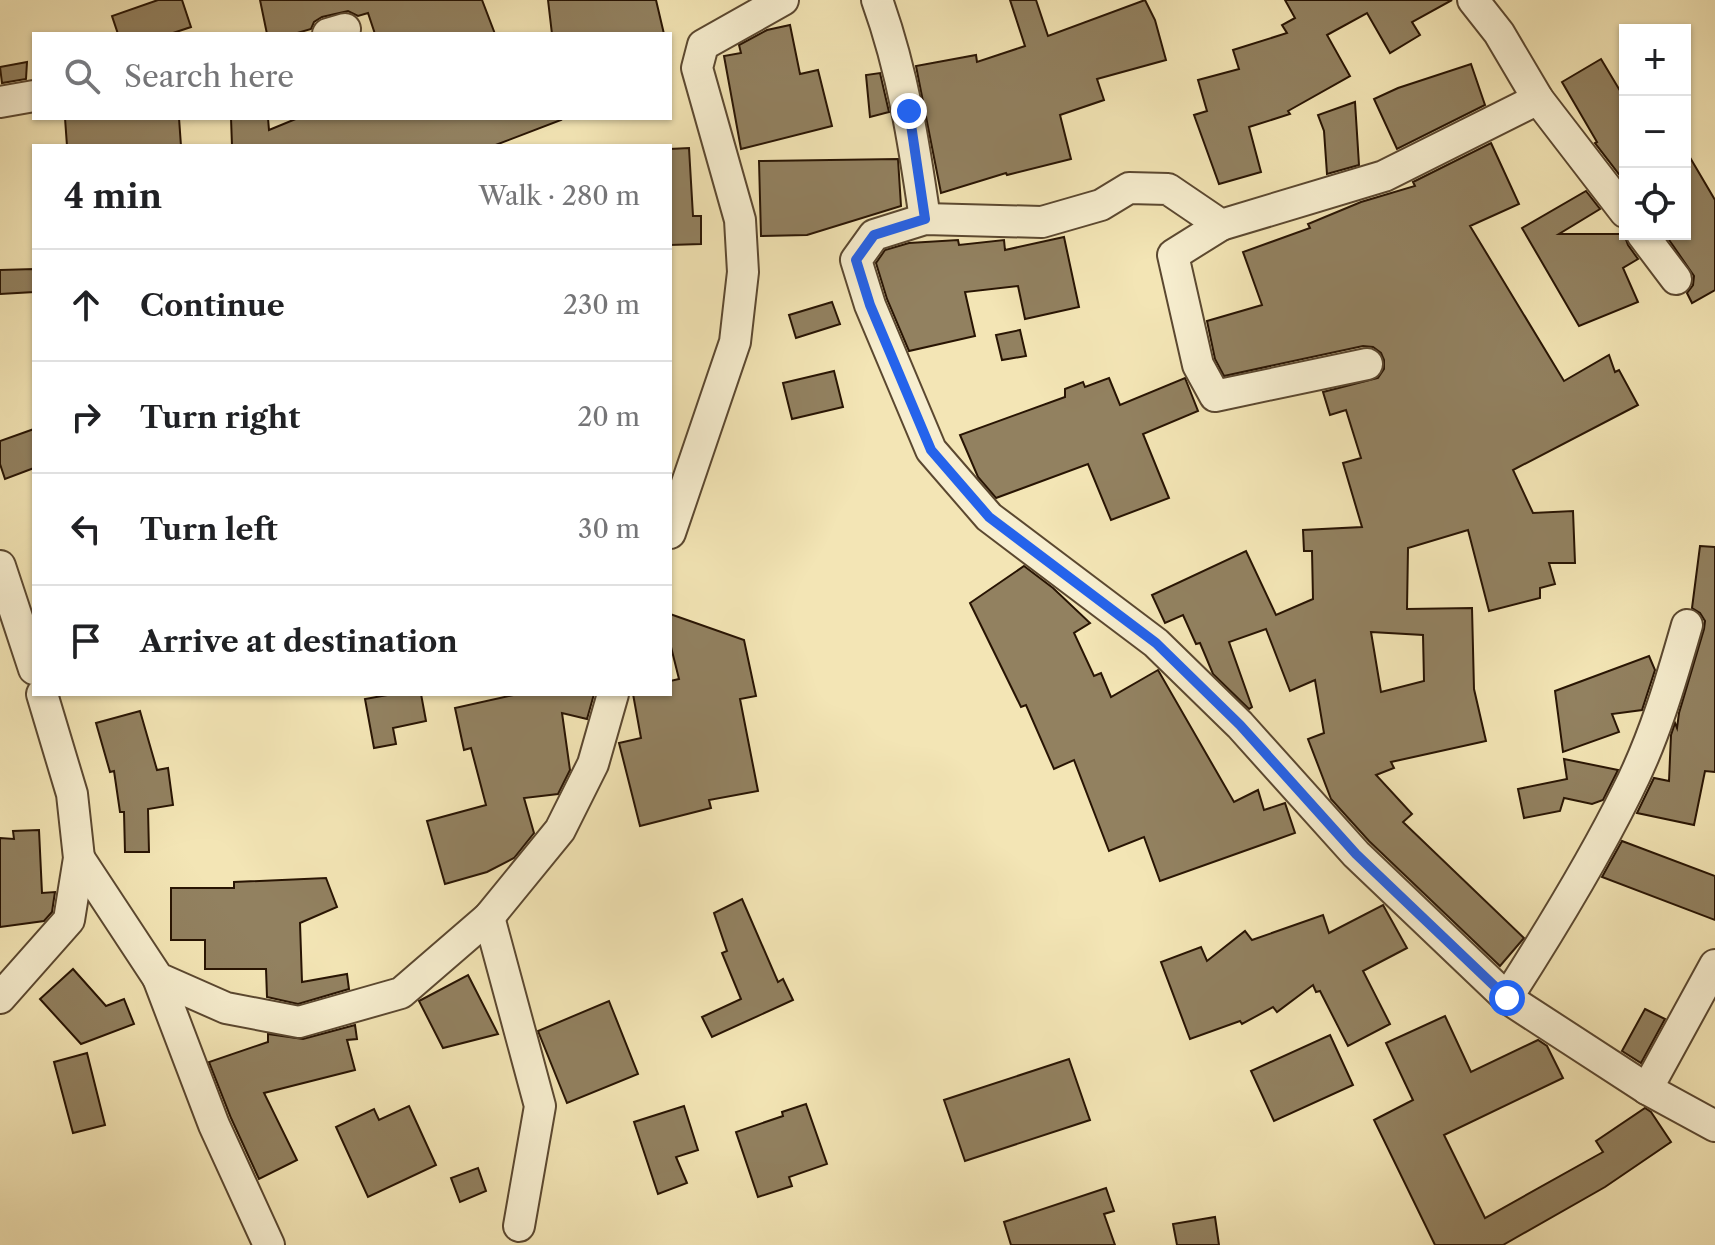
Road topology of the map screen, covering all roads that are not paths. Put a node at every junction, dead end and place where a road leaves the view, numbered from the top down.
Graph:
1 (783, 0) edge
2 (877, 0) edge
3 (1473, 0) edge
4 (32, 96) edge
5 (1538, 99) junction
6 (0, 102) edge
7 (1619, 204) edge
8 (925, 219) junction
9 (1221, 225) junction
10 (1647, 240) edge
11 (1676, 279) dead end
12 (1367, 364) dead end
13 (672, 527) edge
14 (0, 566) edge
15 (1687, 625) dead end
16 (32, 663) edge
17 (43, 696) edge
18 (612, 696) edge
19 (79, 858) junction
20 (489, 917) junction
21 (1715, 965) edge
22 (158, 978) junction
23 (0, 998) edge
24 (1507, 998) junction
25 (1647, 1089) junction
26 (1715, 1126) edge
27 (519, 1226) dead end
28 (269, 1245) edge

1 - 13 street
2 - 8 street
3 - 5 street
4 - 6 street
5 - 7 street
5 - 9 street
8 - 9 street
8 - 24 street
9 - 12 street
10 - 11 street
14 - 16 street
15 - 24 street
17 - 19 street
18 - 20 street
19 - 22 street
19 - 23 street
20 - 22 street
20 - 27 street
21 - 25 street
22 - 28 street
24 - 25 street
25 - 26 street

